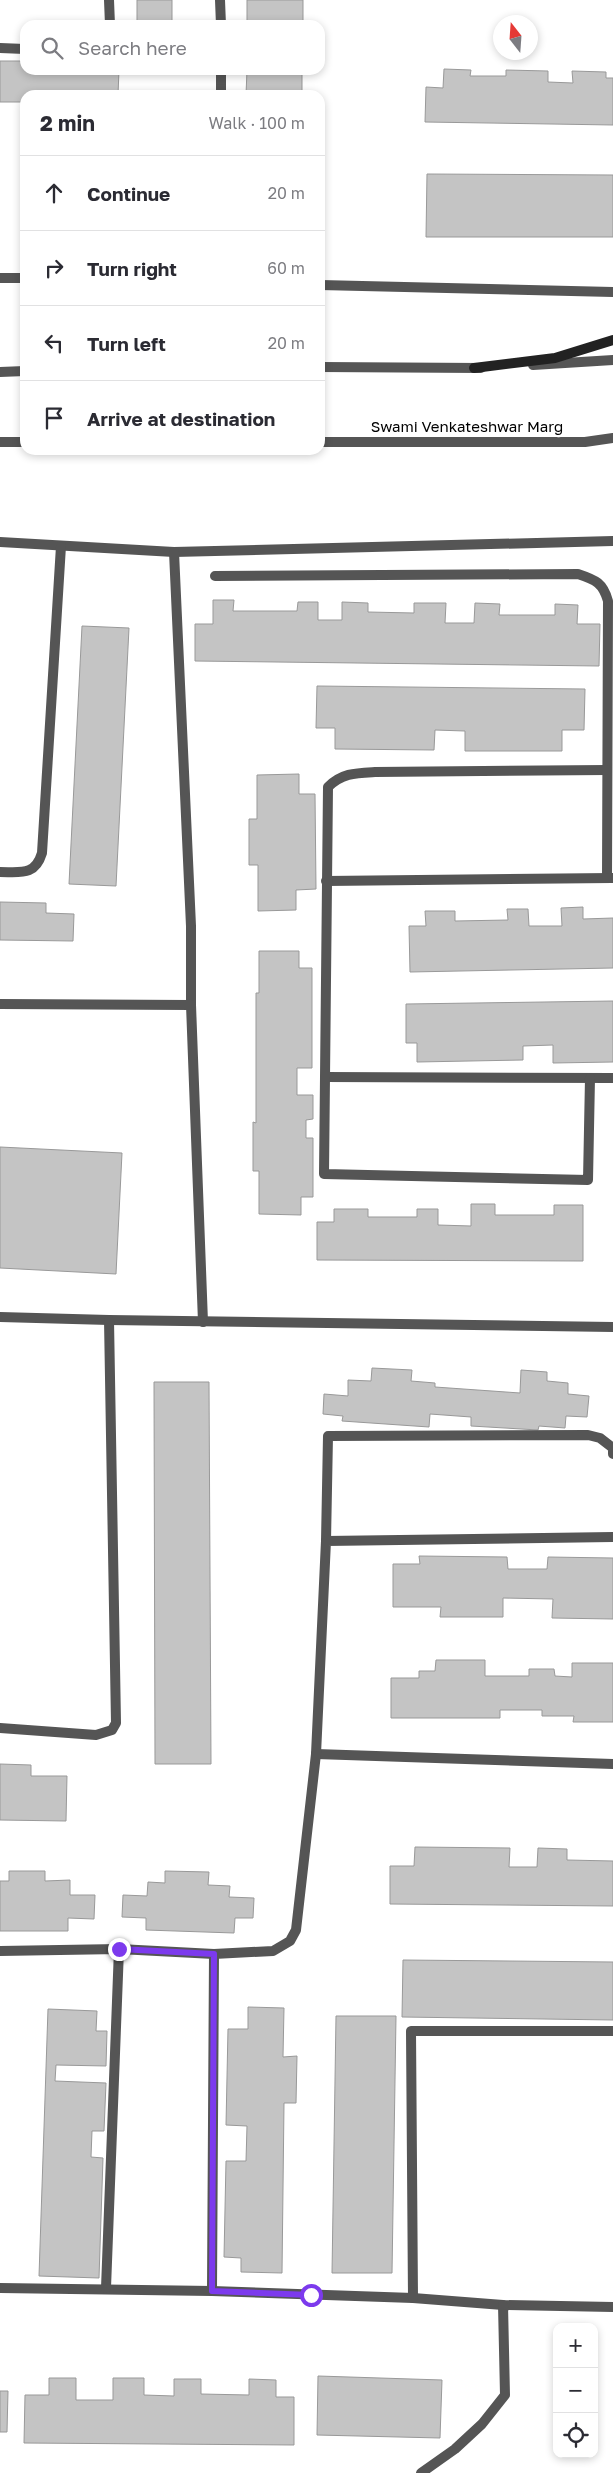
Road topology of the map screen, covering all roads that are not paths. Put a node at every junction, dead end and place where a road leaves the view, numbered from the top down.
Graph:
1 (109, 0) edge
2 (220, 0) edge
3 (110, 20) edge
4 (221, 20) edge
5 (0, 48) edge
6 (20, 49) edge
7 (221, 75) edge
8 (221, 90) edge
9 (0, 278) edge
10 (20, 278) edge
11 (325, 284) edge
12 (613, 292) edge
13 (613, 340) edge
14 (613, 360) edge
15 (325, 367) edge
16 (474, 368) junction
17 (20, 371) edge
18 (0, 372) edge
19 (613, 438) edge
20 (0, 442) edge
21 (20, 442) edge
22 (325, 442) edge
23 (613, 541) edge
24 (0, 542) edge
25 (61, 546) junction
26 (174, 552) junction
27 (215, 576) dead end
28 (607, 770) junction
29 (0, 872) edge
30 (610, 878) edge
31 (326, 881) junction
32 (0, 1004) edge
33 (191, 1005) junction
34 (325, 1077) junction
35 (590, 1078) junction
36 (613, 1078) edge
37 (0, 1317) edge
38 (109, 1320) junction
39 (203, 1322) junction
40 (613, 1327) edge
41 (613, 1454) edge
42 (613, 1537) edge
43 (326, 1541) junction
44 (0, 1728) edge
45 (316, 1754) junction
46 (613, 1764) edge
47 (119, 1949) junction
48 (0, 1951) edge
49 (214, 1954) junction
50 (613, 2031) edge
51 (0, 2288) edge
52 (106, 2288) junction
53 (212, 2291) junction
54 (413, 2298) junction
55 (503, 2305) junction
56 (613, 2307) edge
57 (421, 2473) edge

1 - 3 street
2 - 4 street
5 - 6 street
7 - 8 street
9 - 10 street
11 - 12 street
13 - 16 main road
14 - 16 street
15 - 16 street
17 - 18 street
19 - 22 street, Swami Venkateshwar Marg
20 - 21 street
23 - 26 street
24 - 25 street
25 - 26 street
25 - 29 street
26 - 33 street
27 - 28 street
28 - 30 street
28 - 31 street
30 - 31 street
31 - 34 street
32 - 33 street
33 - 39 street
34 - 35 street
34 - 35 street
35 - 36 street
37 - 38 street
38 - 39 street
38 - 44 street
39 - 40 street
41 - 43 street
42 - 43 street
43 - 45 street
45 - 46 street
45 - 49 street
47 - 48 street
47 - 49 street
47 - 52 street
49 - 53 street
50 - 54 street
51 - 52 street
52 - 53 street
53 - 54 street
54 - 55 street
55 - 56 street
55 - 57 street

